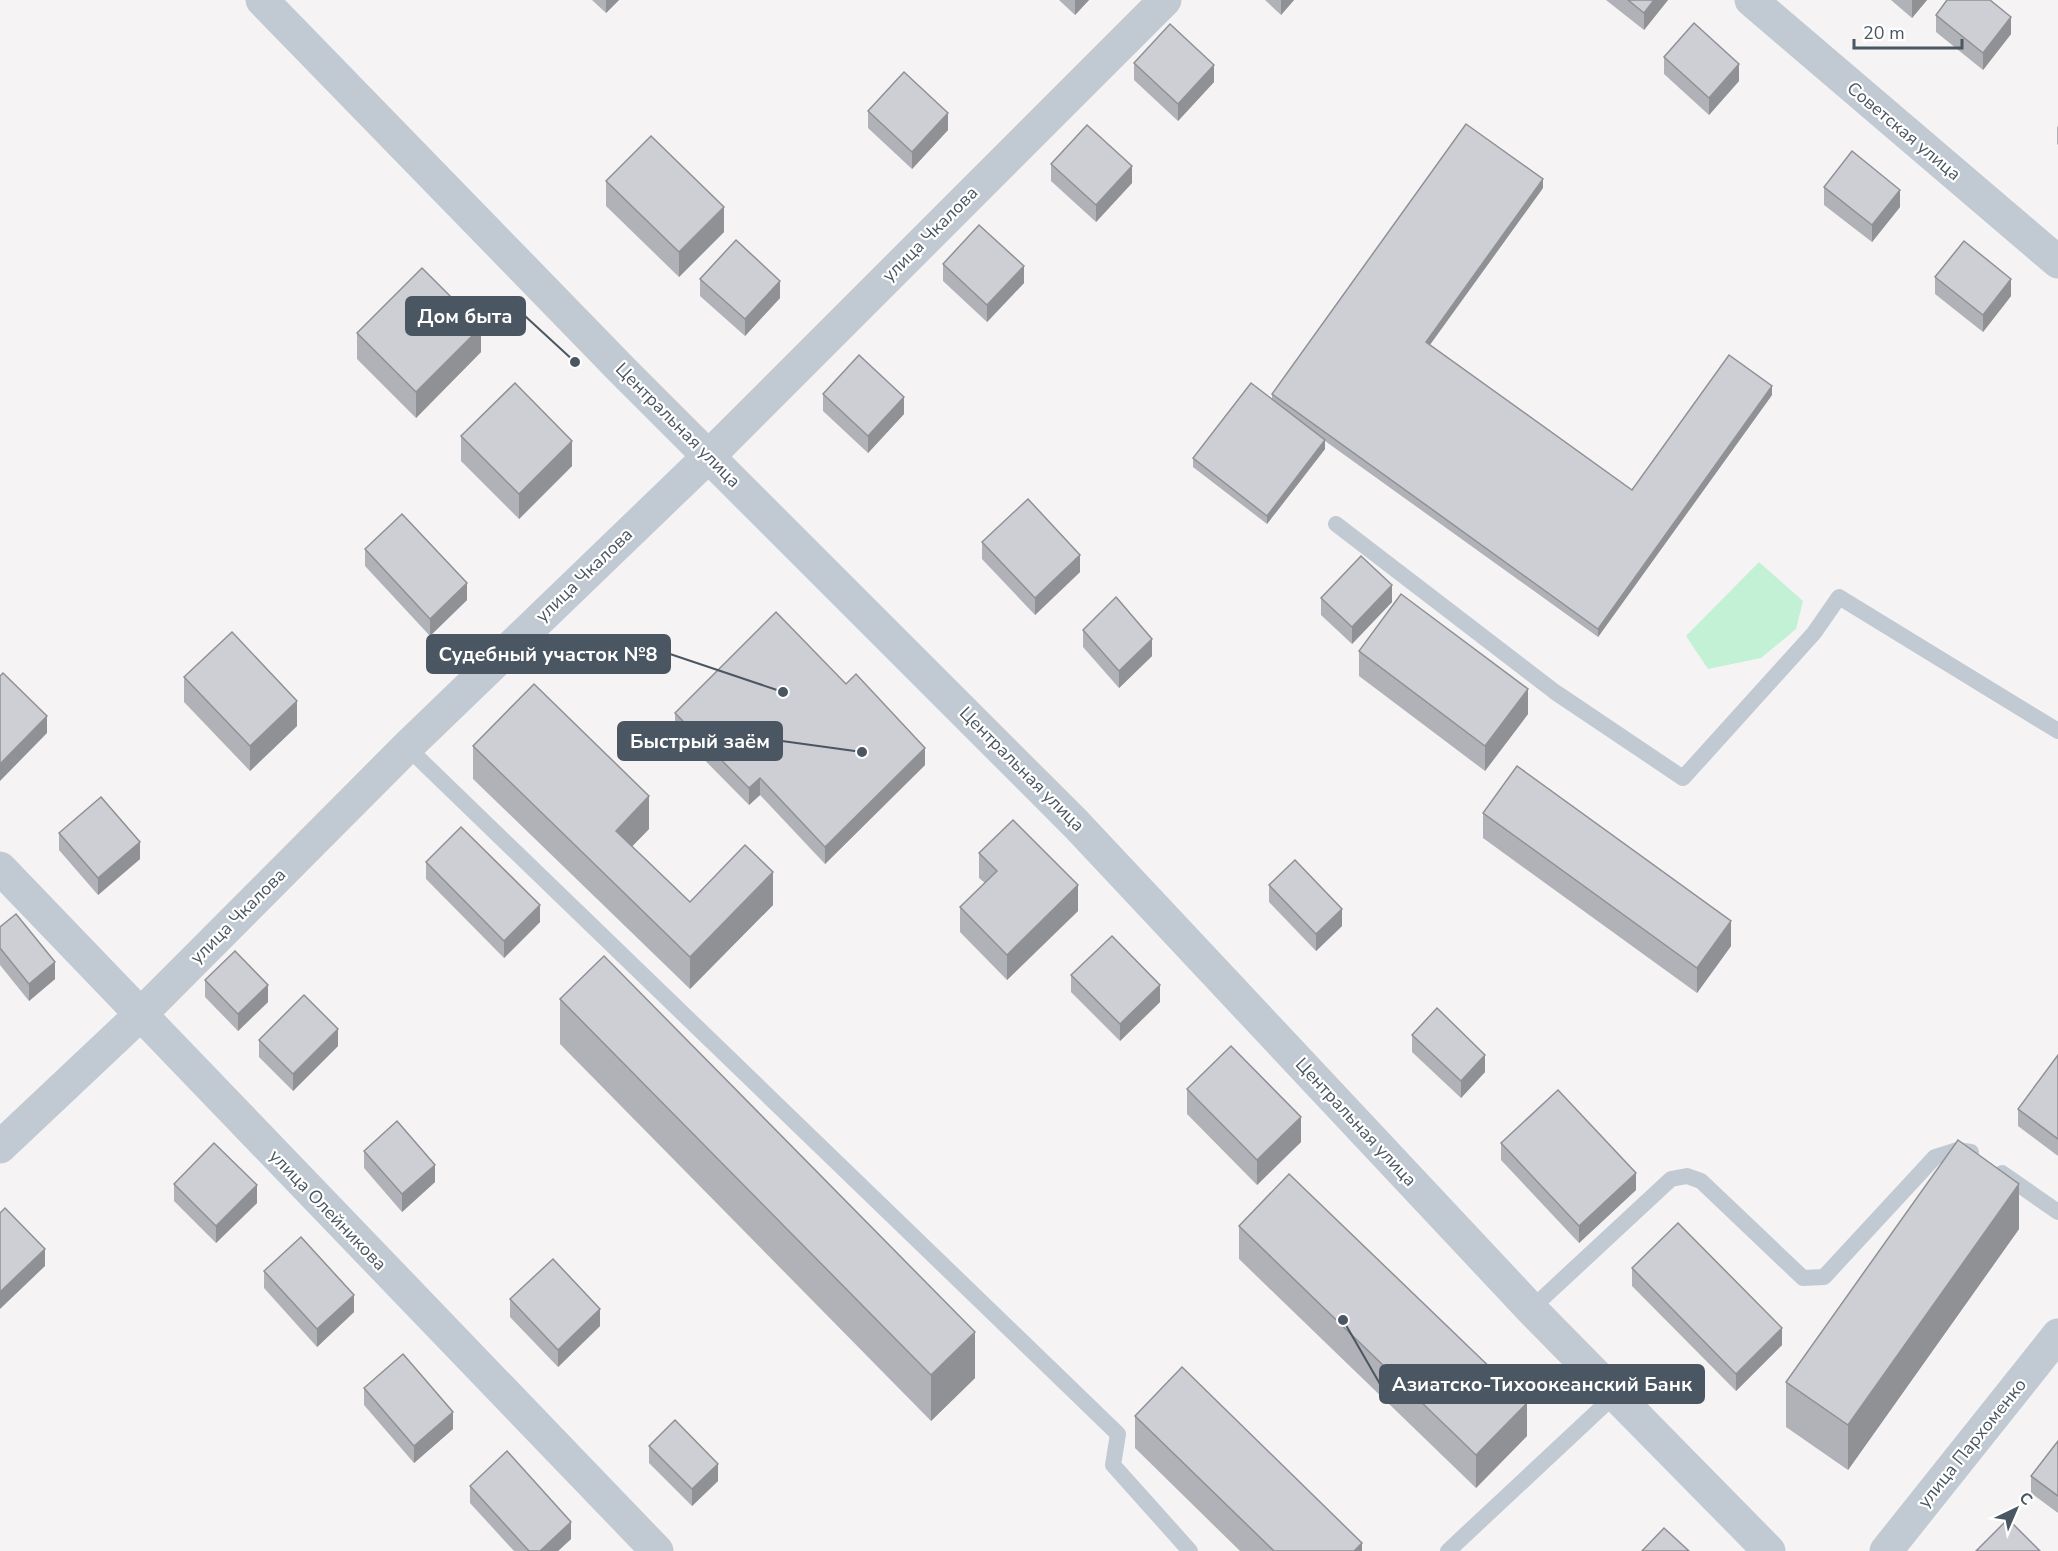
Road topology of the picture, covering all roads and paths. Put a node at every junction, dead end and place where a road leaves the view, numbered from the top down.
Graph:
1 (262, 0) edge
2 (1165, 0) edge
3 (1751, 0) edge
4 (2058, 262) edge
5 (709, 456) junction
6 (1336, 524) dead end
7 (2058, 731) edge
8 (407, 747) junction
9 (0, 868) edge
10 (140, 1015) junction
11 (0, 1147) edge
12 (2058, 1212) edge
13 (1531, 1309) junction
14 (2058, 1335) edge
15 (1616, 1394) junction
16 (657, 1551) edge
17 (1190, 1551) edge
18 (1448, 1551) edge
19 (1769, 1551) edge
20 (1886, 1551) edge

1 - 5 street, Центральная улица
2 - 5 street, улица Чкалова
3 - 4 street, Советская улица
5 - 8 street, улица Чкалова
5 - 13 street, Центральная улица
6 - 7 lane
8 - 10 street, улица Чкалова
8 - 17 lane
9 - 10 street, улица Олейникова
10 - 11 street, улица Чкалова
10 - 16 street, улица Олейникова
12 - 13 lane
13 - 15 street, Центральная улица
14 - 20 street, улица Пархоменко
15 - 18 lane
15 - 19 street, Центральная улица

